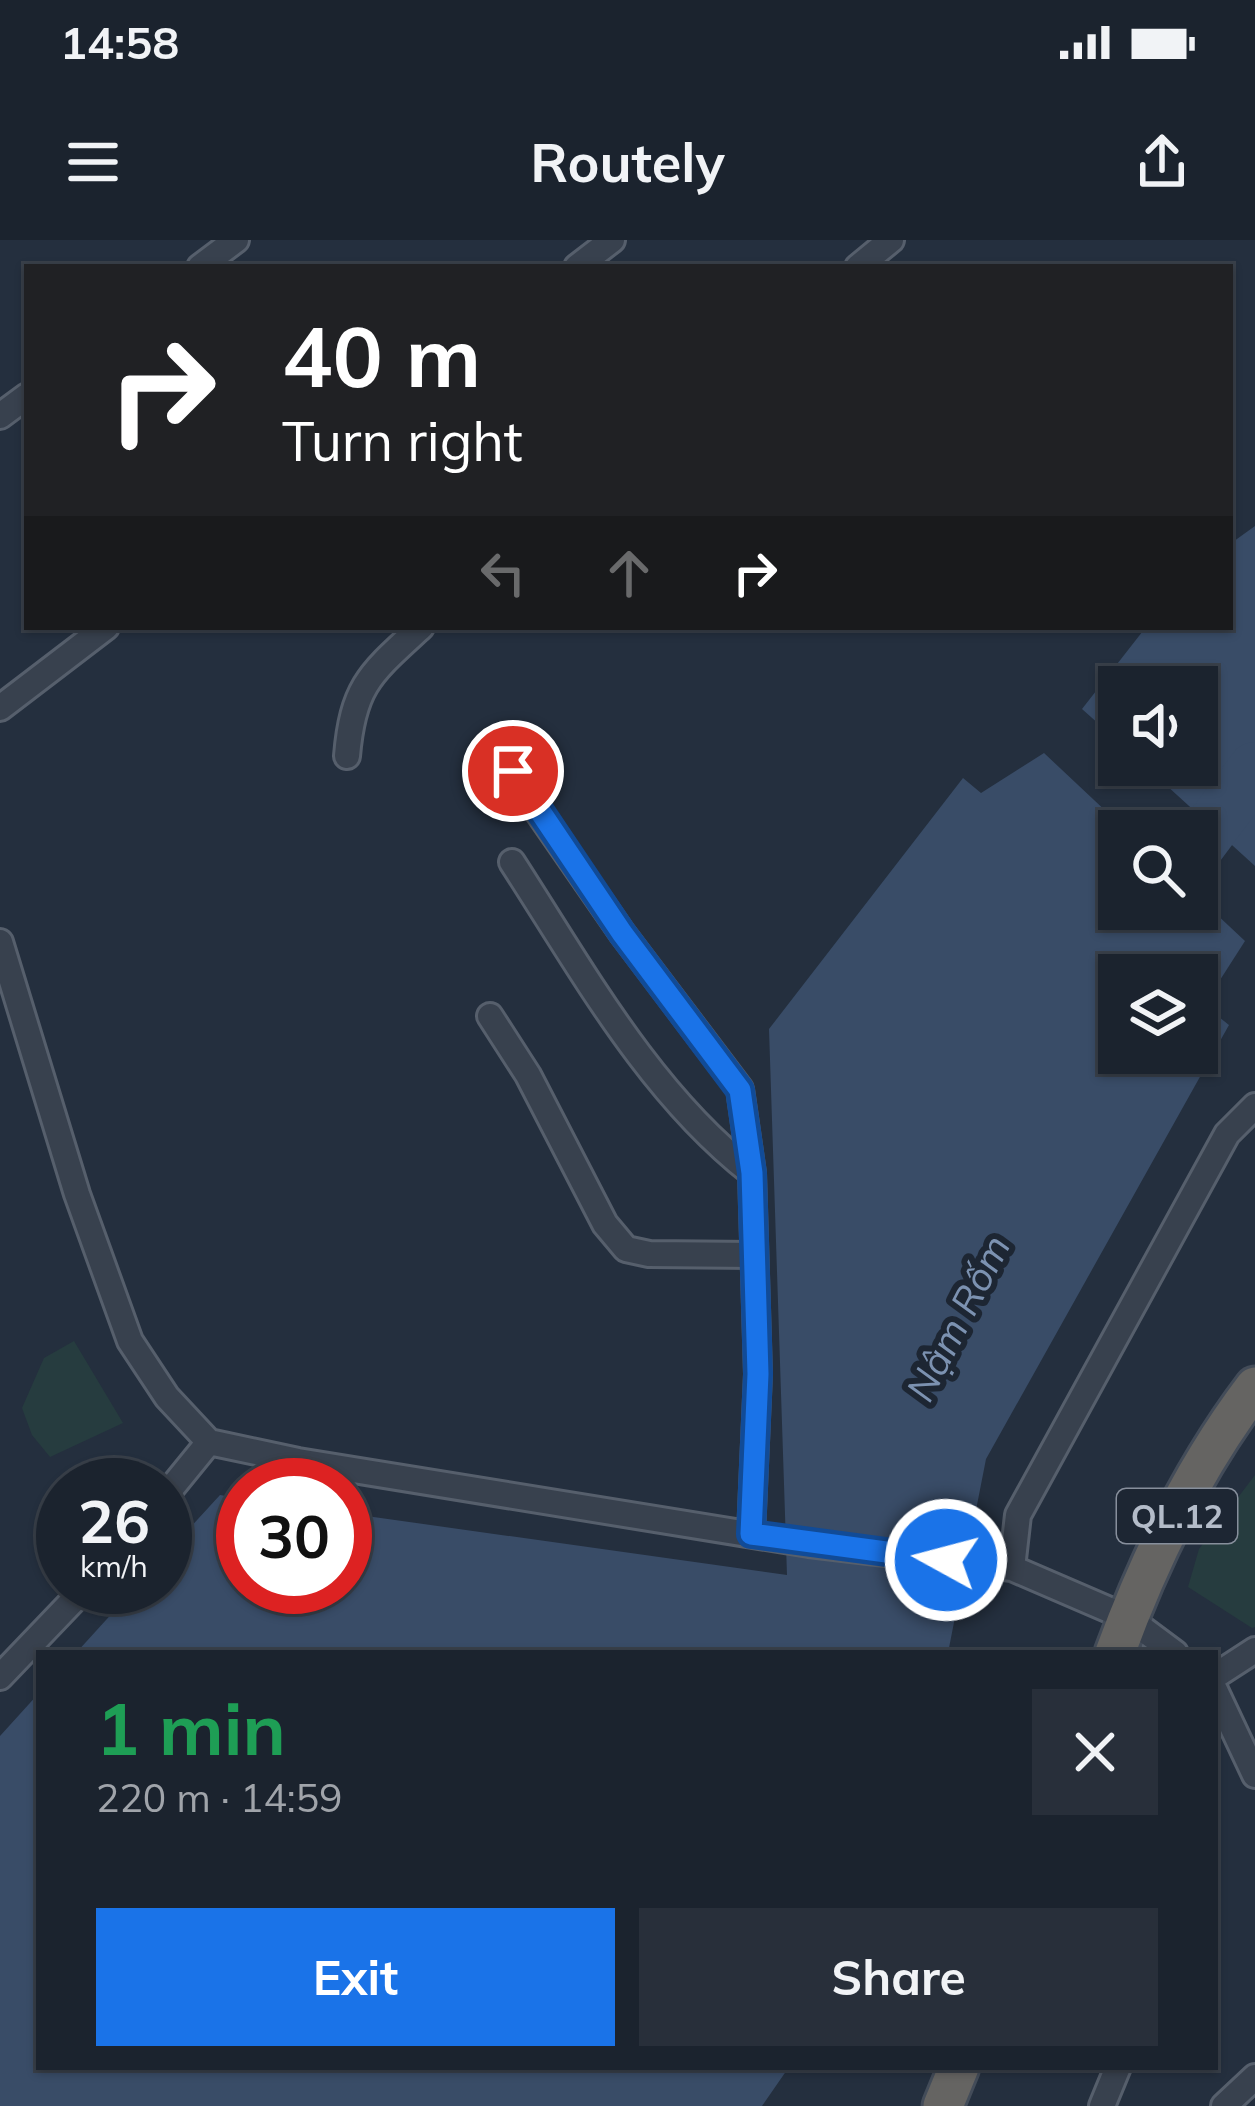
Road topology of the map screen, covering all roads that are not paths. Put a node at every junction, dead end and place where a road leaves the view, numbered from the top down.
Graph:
1 (236, 240) edge
2 (612, 240) edge
3 (891, 240) edge
4 (204, 264) edge
5 (581, 264) edge
6 (862, 264) edge
7 (102, 630) edge
8 (419, 630) edge
9 (0, 708) edge
10 (499, 747) dead end
11 (347, 756) dead end
12 (512, 862) dead end
13 (0, 942) edge
14 (490, 1016) dead end
15 (1255, 1106) edge
16 (752, 1173) junction
17 (754, 1255) junction
18 (1255, 1387) edge
19 (209, 1442) junction
20 (192, 1463) edge
21 (751, 1534) junction
22 (1002, 1567) junction
23 (60, 1614) edge
24 (1121, 1635) edge
25 (1165, 1650) edge
26 (1255, 1650) edge
27 (1218, 1674) edge
28 (0, 1677) edge
29 (1218, 1696) edge
30 (1255, 1775) edge
31 (958, 2070) edge
32 (1117, 2070) edge
33 (1255, 2078) edge
34 (944, 2106) edge
35 (1102, 2106) edge
36 (1224, 2106) edge

1 - 4 street
2 - 5 street
3 - 6 street
7 - 9 street
8 - 11 street
10 - 16 street
12 - 16 street
13 - 19 street
14 - 17 street
15 - 22 street
16 - 17 street
17 - 21 street
18 - 24 highway, QL.12
19 - 20 street
19 - 21 street
21 - 22 street
22 - 24 street
23 - 28 street
24 - 25 street
26 - 27 street
29 - 30 street
31 - 34 highway
32 - 35 street
33 - 36 street

